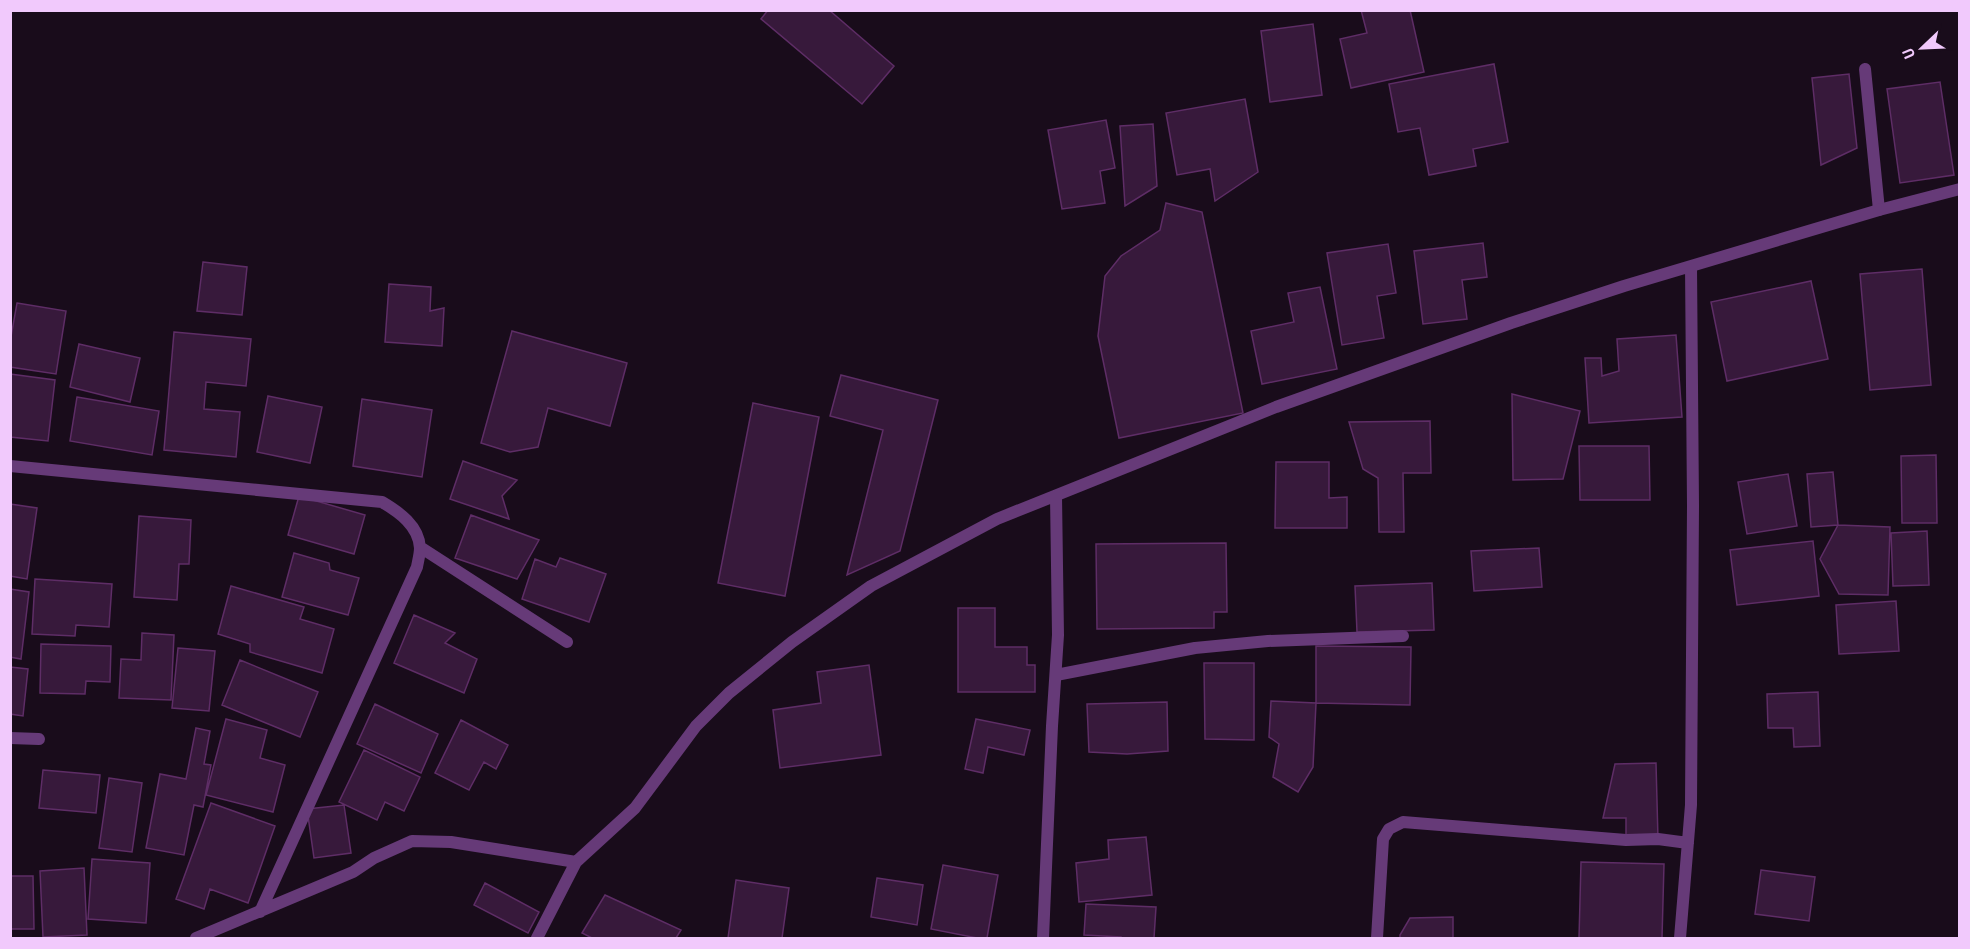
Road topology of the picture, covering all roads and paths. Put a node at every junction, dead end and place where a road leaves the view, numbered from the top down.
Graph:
1 (1865, 69) dead end
2 (1959, 189) edge
3 (1879, 210) junction
4 (1691, 266) junction
5 (10, 465) edge
6 (1056, 496) junction
7 (420, 547) junction
8 (1402, 636) dead end
9 (567, 642) dead end
10 (1056, 675) junction
11 (10, 738) edge
12 (39, 739) dead end
13 (1689, 843) junction
14 (576, 862) junction
15 (260, 912) junction
16 (196, 939) edge
17 (537, 939) edge
18 (1042, 939) edge
19 (1377, 939) edge
20 (1680, 939) edge

1 - 3 street
2 - 3 street
3 - 4 street
4 - 6 street
4 - 13 street
5 - 7 street
6 - 10 street
6 - 14 street
7 - 9 street
7 - 15 street
8 - 10 street
10 - 18 street
11 - 12 street
13 - 19 street
13 - 20 street
14 - 15 street
14 - 17 street
15 - 16 street

